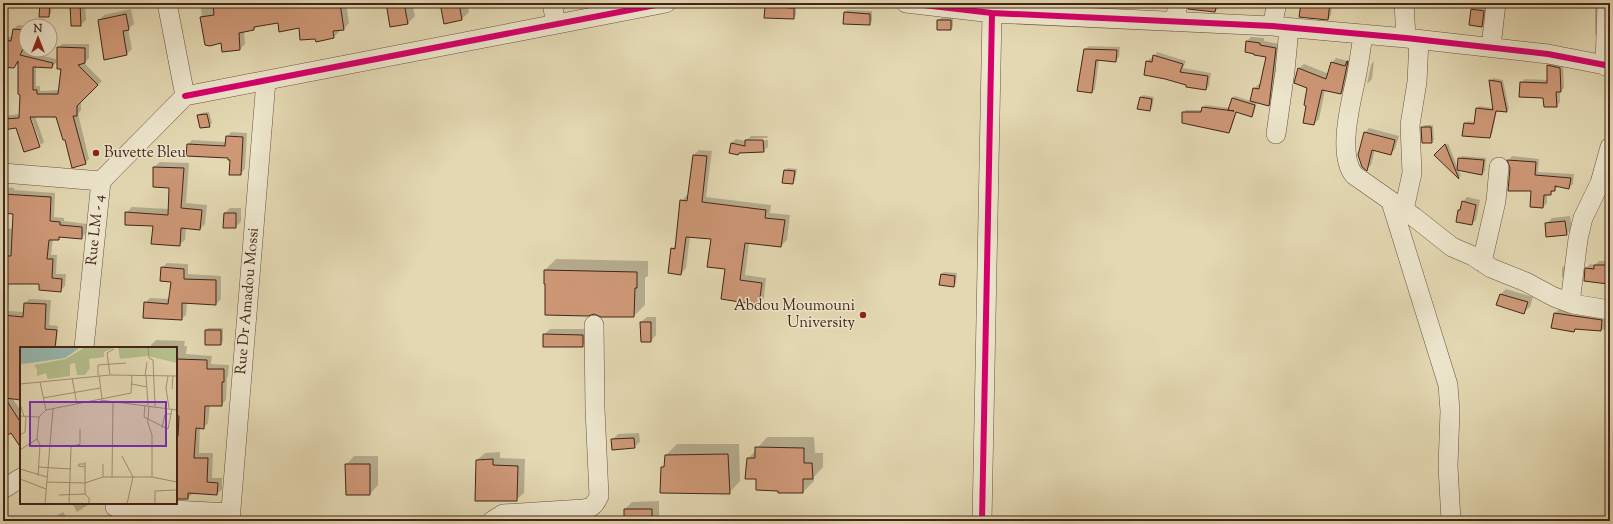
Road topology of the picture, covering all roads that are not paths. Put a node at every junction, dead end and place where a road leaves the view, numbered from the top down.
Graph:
1 (167, 3) edge
2 (552, 3) edge
3 (666, 3) edge
4 (906, 3) edge
5 (1178, 3) edge
6 (1277, 3) edge
7 (1404, 3) edge
8 (1496, 3) edge
9 (1607, 3) edge
10 (992, 13) junction
11 (1175, 22) junction
12 (556, 24) junction
13 (1281, 27) junction
14 (1363, 34) junction
15 (1413, 39) junction
16 (1491, 47) junction
17 (1608, 66) edge
18 (266, 81) junction
19 (185, 96) junction
20 (1276, 134) dead end
21 (1610, 147) edge
22 (1499, 167) dead end
23 (3, 174) edge
24 (101, 181) junction
25 (1397, 206) junction
26 (1482, 262) junction
27 (1570, 303) junction
28 (1610, 310) edge
29 (594, 325) dead end
30 (84, 347) edge
31 (20, 479) edge
32 (3, 489) edge
33 (113, 510) edge
34 (231, 517) edge
35 (492, 521) edge
36 (982, 521) edge
37 (1451, 521) edge

1 - 19 street
2 - 12 street
3 - 12 street
4 - 10 street
5 - 11 street
6 - 13 street
7 - 15 street
8 - 16 street
9 - 17 street
10 - 11 street
10 - 36 street
11 - 13 street
12 - 18 street
13 - 14 street
13 - 20 street
14 - 15 street
14 - 25 street
15 - 16 street
15 - 25 street
16 - 17 street
18 - 19 street
18 - 34 street, Rue Dr Amadou Mossi
19 - 24 street, Rue LM - 4
21 - 27 street
22 - 26 street
23 - 24 street
24 - 30 street, Rue LM - 4
25 - 26 street
25 - 37 street
26 - 27 street
27 - 28 street
29 - 35 street
31 - 32 street
33 - 34 street

